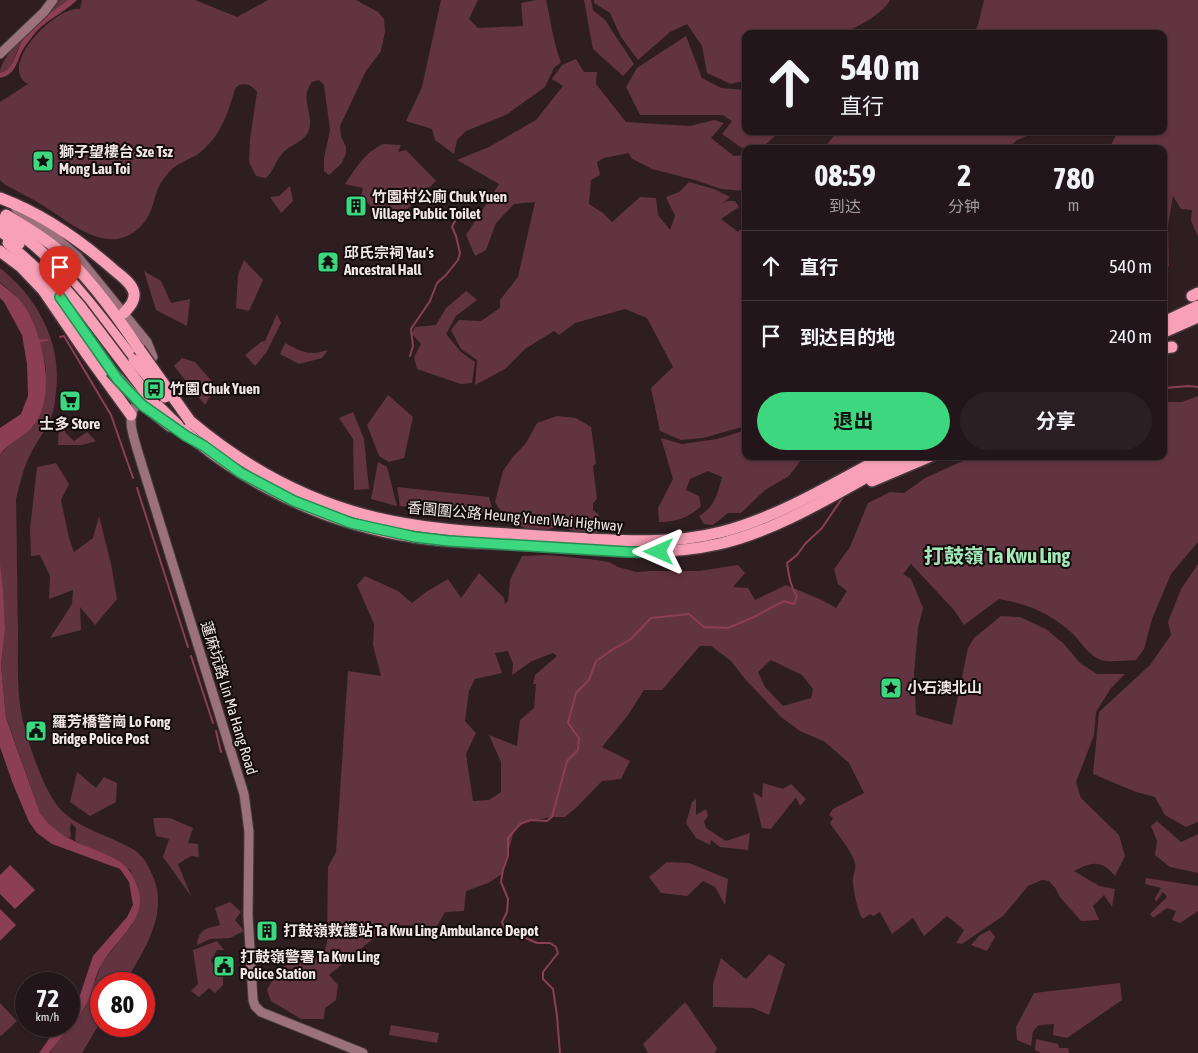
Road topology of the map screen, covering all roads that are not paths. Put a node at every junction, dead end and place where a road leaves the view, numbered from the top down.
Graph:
1 (53, 0) edge
2 (0, 54) edge
3 (3, 209) edge
4 (0, 231) edge
5 (4, 247) edge
6 (1198, 306) edge
7 (124, 313) junction
8 (1198, 317) edge
9 (1167, 321) edge
10 (1167, 331) edge
11 (153, 357) dead end
12 (133, 411) joint
13 (190, 421) junction
14 (204, 446) junction
15 (862, 460) edge
16 (878, 460) edge
17 (898, 460) edge
18 (921, 460) edge
19 (797, 503) junction
20 (815, 504) junction
21 (363, 1053) edge

1 - 2 street
3 - 7 street
3 - 7 highway
3 - 13 highway, 香園圍公路 Heung Yuen Wai Highway, bridge
3 - 13 highway, bridge
4 - 14 highway, 香園圍公路 Heung Yuen Wai Highway, bridge
5 - 12 highway
5 - 14 highway, bridge
6 - 9 highway
7 - 11 street
8 - 10 highway
12 - 21 street, 蓮麻坑路 Lin Ma Hang Road
13 - 19 highway, 香園圍公路 Heung Yuen Wai Highway
14 - 20 highway, 香園圍公路 Heung Yuen Wai Highway
15 - 19 highway
16 - 19 highway, 香園圍公路 Heung Yuen Wai Highway
17 - 20 highway, 香園圍公路 Heung Yuen Wai Highway
18 - 20 highway

